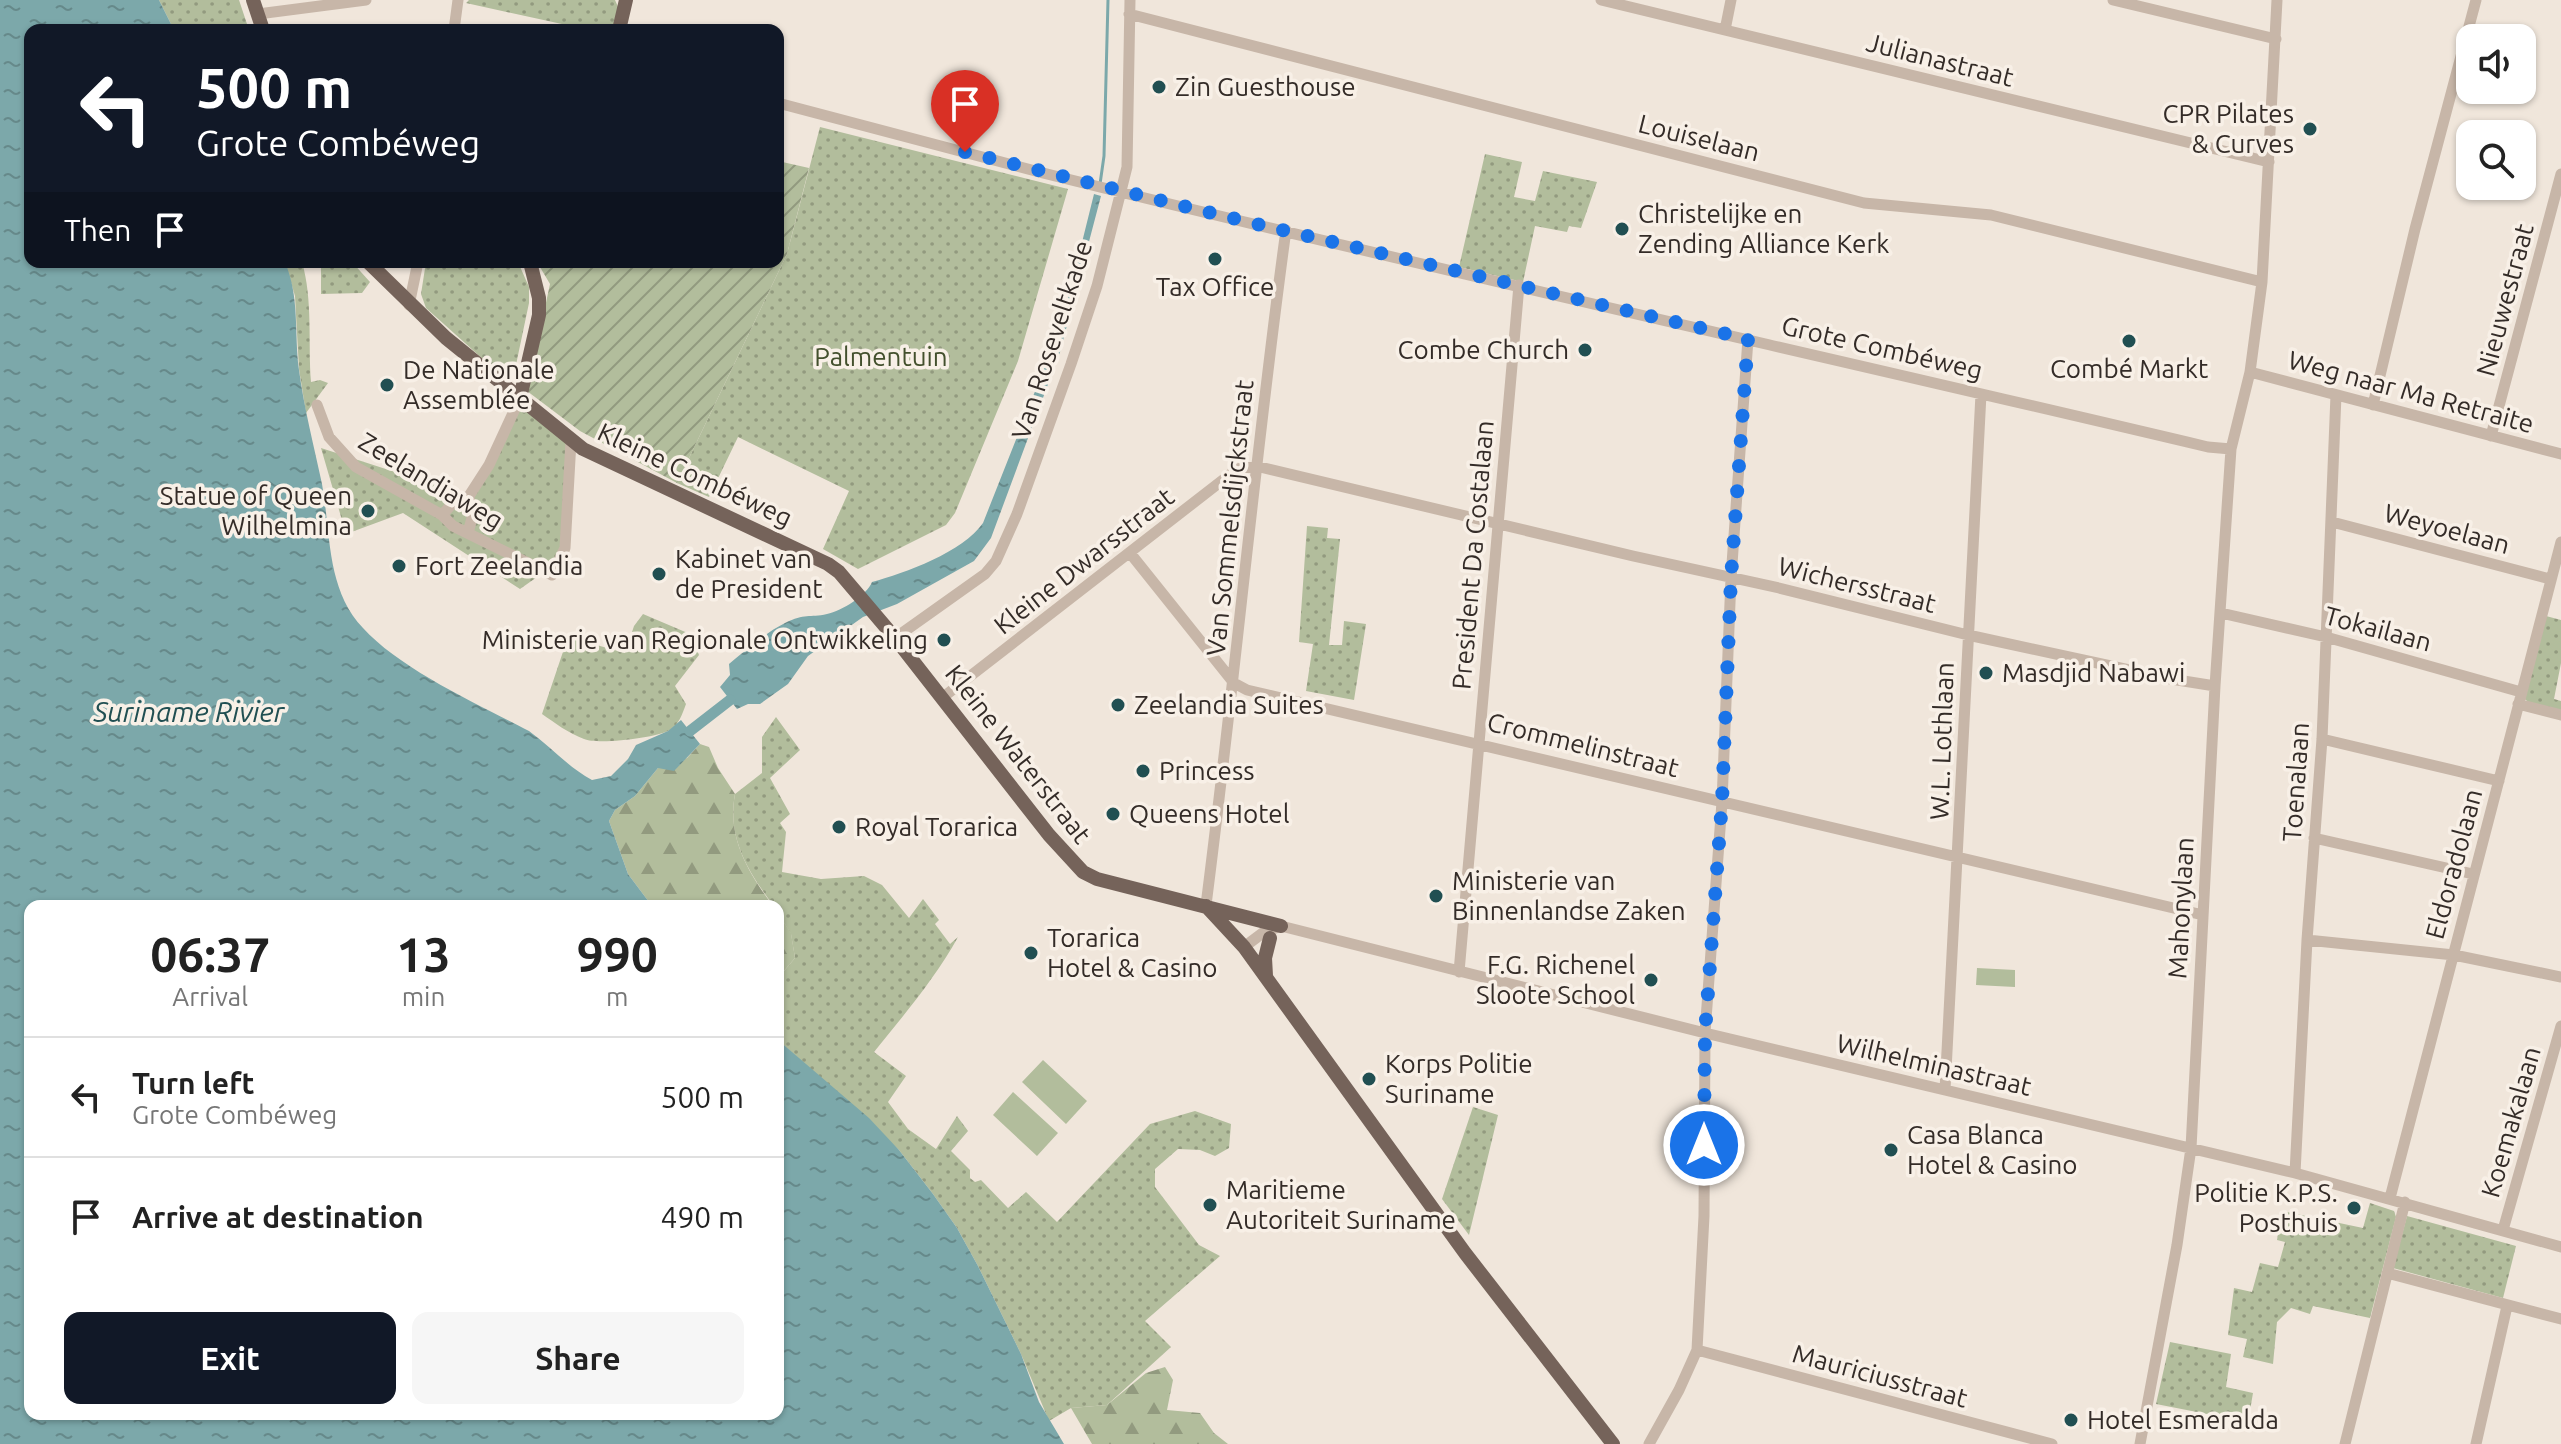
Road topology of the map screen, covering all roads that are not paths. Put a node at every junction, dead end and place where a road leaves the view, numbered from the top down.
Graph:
1 (366, 0) edge
2 (458, 0) edge
3 (626, 0) edge
4 (1130, 0) edge
5 (1601, 0) edge
6 (1731, 0) edge
7 (2113, 0) edge
8 (2277, 0) edge
9 (2476, 0) edge
10 (256, 7) edge
11 (1129, 14) junction
12 (455, 24) edge
13 (620, 24) edge
14 (1725, 30) junction
15 (2276, 39) junction
16 (784, 105) edge
17 (2269, 162) junction
18 (2561, 174) edge
19 (1117, 190) junction
20 (1286, 230) junction
21 (374, 268) edge
22 (417, 268) edge
23 (532, 268) edge
24 (2262, 282) junction
25 (1519, 285) junction
26 (409, 305) junction
27 (1748, 339) junction
28 (2250, 372) junction
29 (1981, 394) junction
30 (2336, 395) junction
31 (520, 398) junction
32 (317, 405) dead end
33 (2373, 405) junction
34 (2491, 436) junction
35 (571, 441) junction
36 (2231, 449) junction
37 (2561, 454) edge
38 (1256, 466) junction
39 (469, 496) junction
40 (442, 515) junction
41 (2332, 522) junction
42 (1497, 525) junction
43 (468, 533) junction
44 (2561, 542) edge
45 (1130, 553) junction
46 (1731, 578) junction
47 (2550, 579) junction
48 (855, 587) joint
49 (2221, 613) junction
50 (1968, 635) junction
51 (2326, 637) junction
52 (895, 638) junction
53 (1234, 683) junction
54 (2215, 686) junction
55 (942, 698) junction
56 (2520, 698) junction
57 (2561, 715) edge
58 (2322, 739) junction
59 (1480, 742) junction
60 (2499, 781) junction
61 (1722, 802) junction
62 (2314, 838) junction
63 (1959, 859) junction
64 (2473, 874) junction
65 (1206, 905) junction
66 (2203, 915) junction
67 (1288, 929) junction
68 (1270, 938) junction
69 (2307, 940) junction
70 (1247, 951) junction
71 (2454, 955) junction
72 (1459, 972) junction
73 (2561, 977) edge
74 (1266, 979) junction
75 (2561, 1026) edge
76 (1705, 1033) junction
77 (1945, 1090) junction
78 (2191, 1148) junction
79 (2295, 1173) junction
80 (2390, 1198) junction
81 (2405, 1202) junction
82 (2503, 1230) junction
83 (2561, 1247) edge
84 (2387, 1273) junction
85 (2507, 1306) junction
86 (2561, 1319) edge
87 (1697, 1350) junction
88 (1613, 1444) edge
89 (1649, 1444) edge
90 (2052, 1444) edge
91 (2140, 1444) edge
92 (2345, 1444) edge
93 (2476, 1444) edge

1 - 10 street
2 - 12 street
3 - 13 main road
4 - 11 street, Van Roseveltkade
5 - 14 street, Julianastraat
6 - 14 street
7 - 15 street
8 - 15 street, Mahonylaan
9 - 33 street
11 - 19 street, Van Roseveltkade
11 - 24 street, Louiselaan
14 - 17 street, Julianastraat
15 - 17 street, Mahonylaan
16 - 19 street, Grote Combéweg
17 - 24 street, Mahonylaan
18 - 34 street, Nieuwestraat
19 - 20 street, Grote Combéweg
19 - 52 street, Van Roseveltkade
20 - 25 street, Grote Combéweg
20 - 38 street, Van Sommelsdijckstraat
21 - 26 main road, Kleine Combéweg
22 - 26 street
23 - 31 main road
24 - 28 street, Mahonylaan
25 - 27 street, Grote Combéweg
25 - 42 street, President Da Costalaan
26 - 31 main road, Kleine Combéweg
27 - 29 street, Grote Combéweg
27 - 46 street
28 - 30 street, Weg naar Ma Retraite
28 - 36 street, Mahonylaan
29 - 36 street, Grote Combéweg
29 - 50 street, W.L. Lothlaan
30 - 33 street, Weg naar Ma Retraite
30 - 41 street, Toenalaan
31 - 35 main road, Kleine Combéweg
31 - 39 street
32 - 40 street, Zeelandiaweg
33 - 34 street, Weg naar Ma Retraite
34 - 37 street, Weg naar Ma Retraite
35 - 43 street, Zeelandiaweg
35 - 48 main road, Kleine Combéweg
36 - 49 street, Mahonylaan
38 - 42 street, Wichersstraat
38 - 45 street, Kleine Dwarsstraat
38 - 53 street, Van Sommelsdijckstraat
39 - 40 street
39 - 43 street
40 - 43 street, Zeelandiaweg
41 - 47 street, Weyoelaan
41 - 51 street, Toenalaan
42 - 46 street, Wichersstraat
42 - 59 street, President Da Costalaan
44 - 47 street, Eldoradolaan
45 - 53 street
45 - 55 street, Kleine Dwarsstraat
46 - 50 street, Wichersstraat
46 - 61 street
47 - 56 street, Eldoradolaan
48 - 52 main road, Kleine Waterstraat
49 - 51 street, Tokailaan
49 - 54 street, Mahonylaan
50 - 54 street, Wichersstraat
50 - 63 street, W.L. Lothlaan
51 - 56 street, Tokailaan
51 - 58 street, Toenalaan
52 - 55 main road, Kleine Waterstraat
53 - 59 street, Crommelinstraat
53 - 65 street, Van Sommelsdijckstraat
54 - 66 street, Mahonylaan
55 - 65 main road, Kleine Waterstraat
56 - 57 street, Tokailaan
56 - 60 street, Eldoradolaan
58 - 60 street
58 - 62 street, Toenalaan
59 - 61 street, Crommelinstraat
59 - 72 street, President Da Costalaan
60 - 64 street, Eldoradolaan
61 - 63 street, Crommelinstraat
61 - 76 street
62 - 64 street
62 - 69 street, Toenalaan
63 - 66 street, Crommelinstraat
63 - 77 street, W.L. Lothlaan
64 - 71 street, Eldoradolaan
65 - 67 main road, Kleine Waterstraat
65 - 70 main road
66 - 78 street, Mahonylaan
67 - 68 street, Wilhelminastraat
67 - 70 street
67 - 72 street, Wilhelminastraat
68 - 70 street, Wilhelminastraat
68 - 74 main road
69 - 71 street
69 - 79 street, Toenalaan
70 - 74 main road
71 - 73 street
71 - 80 street, Eldoradolaan
72 - 76 street, Wilhelminastraat
74 - 88 main road
75 - 82 street, Koemakalaan
76 - 77 street, Wilhelminastraat
76 - 87 street
77 - 78 street, Wilhelminastraat
78 - 79 street, Wilhelminastraat
78 - 91 street, Mahonylaan
79 - 80 street, Wilhelminastraat
80 - 81 street, Wilhelminastraat
81 - 82 street, Wilhelminastraat
81 - 84 street
82 - 83 street, Wilhelminastraat
84 - 85 street
84 - 92 street
85 - 86 street
85 - 93 street
87 - 89 street
87 - 90 street, Mauriciusstraat

